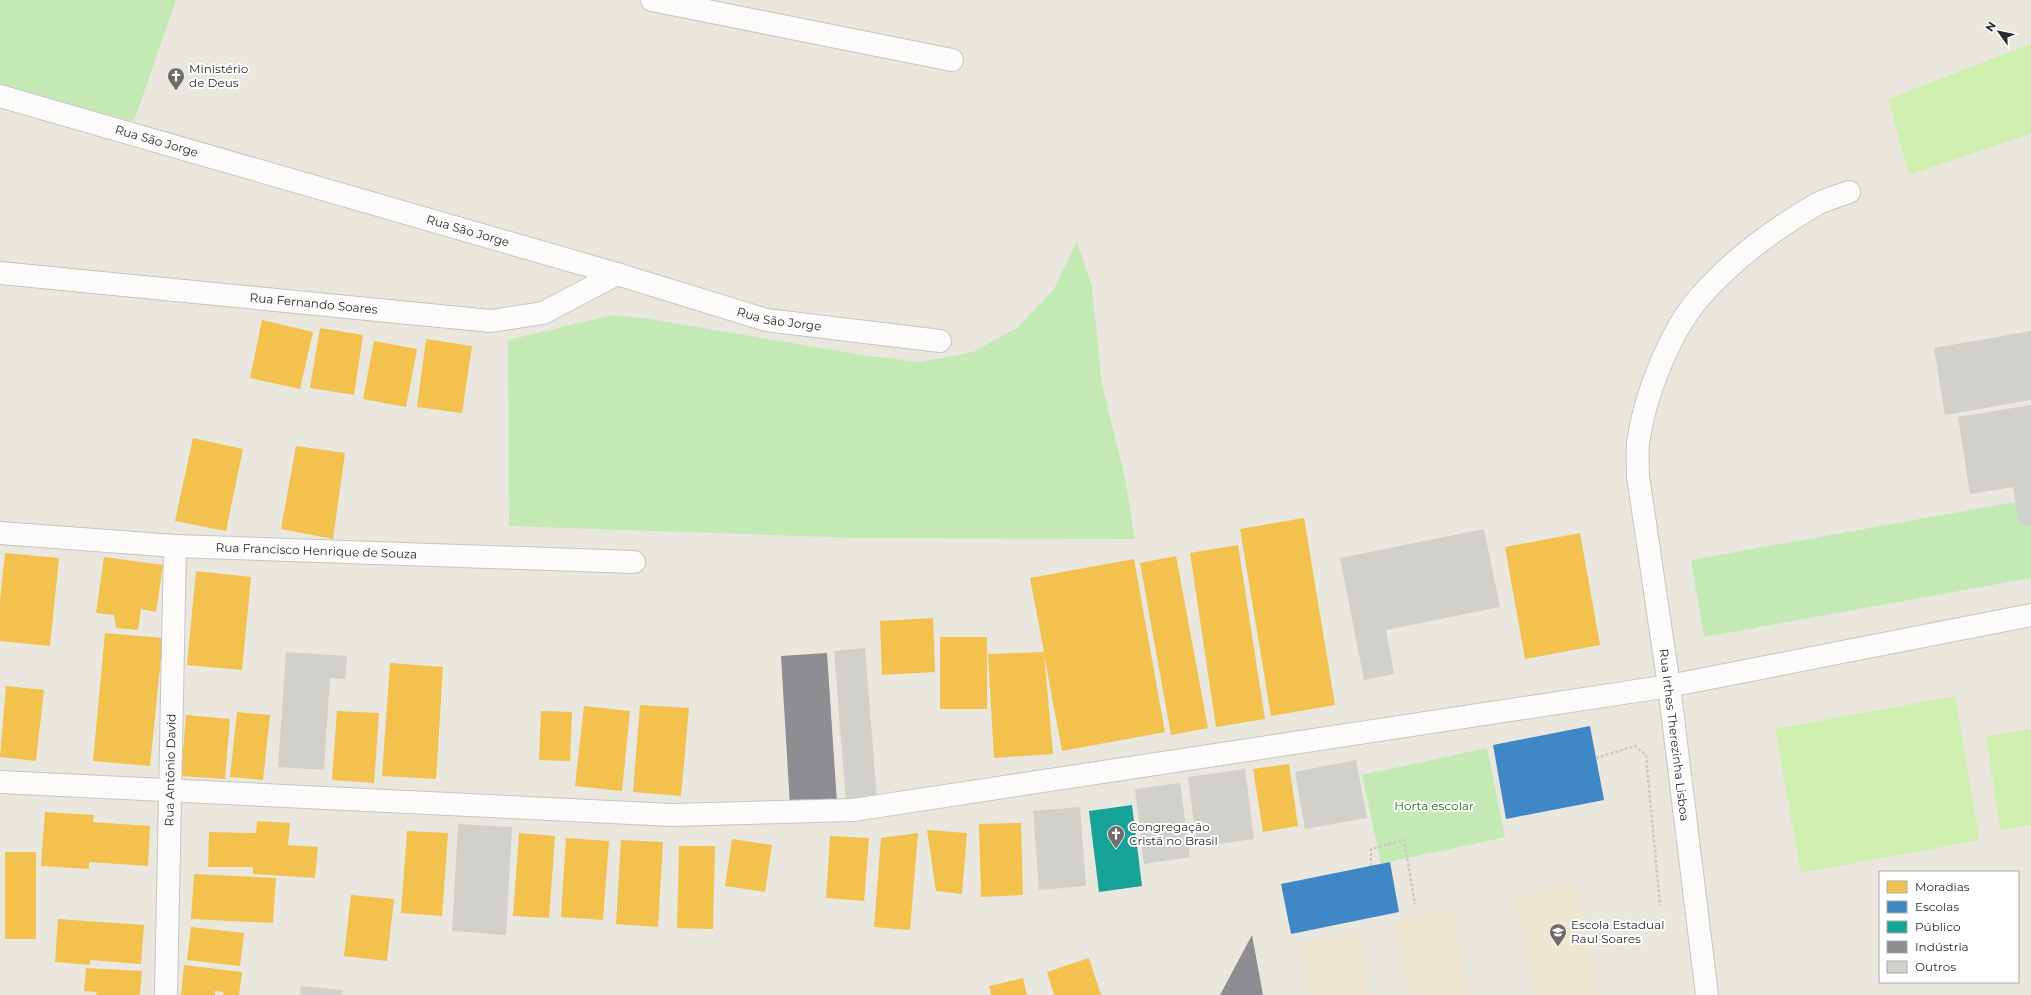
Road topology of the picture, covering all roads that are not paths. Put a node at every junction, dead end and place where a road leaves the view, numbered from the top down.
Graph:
1 (652, 0) edge
2 (952, 60) dead end
3 (0, 96) edge
4 (1849, 192) dead end
5 (0, 273) edge
6 (617, 274) junction
7 (940, 341) dead end
8 (0, 533) edge
9 (175, 546) junction
10 (634, 562) dead end
11 (2031, 615) edge
12 (1669, 686) junction
13 (0, 782) edge
14 (170, 790) junction
15 (166, 995) edge
16 (1707, 995) edge

1 - 2 street
3 - 6 street, Rua São Jorge
4 - 12 street, Rua Irthes Therezinha Lisboa
5 - 6 street, Rua Fernando Soares
6 - 7 street, Rua São Jorge
8 - 9 street, Rua Francisco Henrique de Souza
9 - 10 street, Rua Francisco Henrique de Souza
9 - 14 street, Rua Antônio David
11 - 12 street
12 - 14 street
12 - 16 street, Rua Irthes Therezinha Lisboa
13 - 14 street
14 - 15 street, Rua Antônio David

